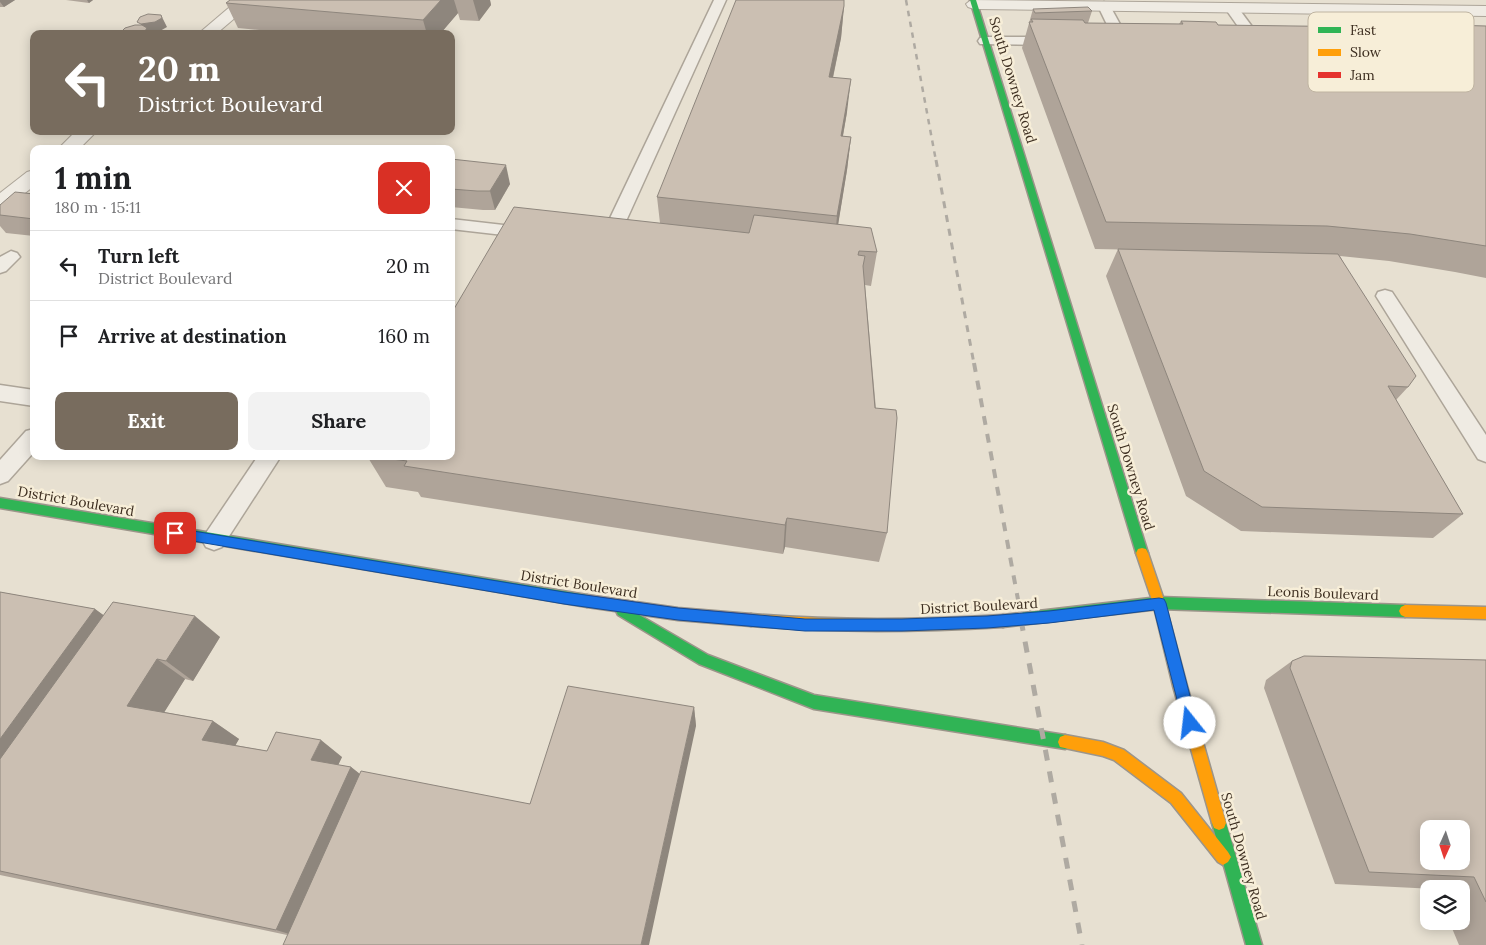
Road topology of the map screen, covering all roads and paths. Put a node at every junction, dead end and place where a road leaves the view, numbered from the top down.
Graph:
1 (248, 0) edge
2 (720, 0) edge
3 (973, 2) edge
4 (1104, 6) junction
5 (1231, 8) junction
6 (1486, 12) edge
7 (211, 30) edge
8 (1104, 38) edge
9 (1070, 39) edge
10 (1235, 39) edge
11 (986, 40) junction
12 (83, 135) edge
13 (72, 145) edge
14 (30, 179) edge
15 (0, 203) edge
16 (455, 224) edge
17 (549, 235) edge
18 (588, 239) edge
19 (1385, 296) dead end
20 (0, 393) edge
21 (30, 397) edge
22 (30, 441) edge
23 (1486, 452) edge
24 (267, 460) edge
25 (0, 474) edge
26 (0, 503) edge
27 (214, 540) junction
28 (1159, 603) junction
29 (613, 605) junction
30 (1486, 612) edge
31 (1232, 867) junction
32 (1254, 945) edge

1 - 7 street
2 - 18 lane
3 - 4 street
3 - 11 main road, South Downey Road
4 - 5 street
4 - 8 lane
5 - 6 street
5 - 10 lane
9 - 11 lane
11 - 28 main road, South Downey Road
12 - 13 street
14 - 15 street
16 - 17 lane
19 - 23 lane
20 - 21 lane
22 - 25 lane
24 - 27 lane
26 - 27 main road, District Boulevard
27 - 29 main road, District Boulevard
28 - 29 main road, District Boulevard
28 - 30 main road, Leonis Boulevard
28 - 31 main road, South Downey Road
29 - 31 main road
31 - 32 main road, South Downey Road

